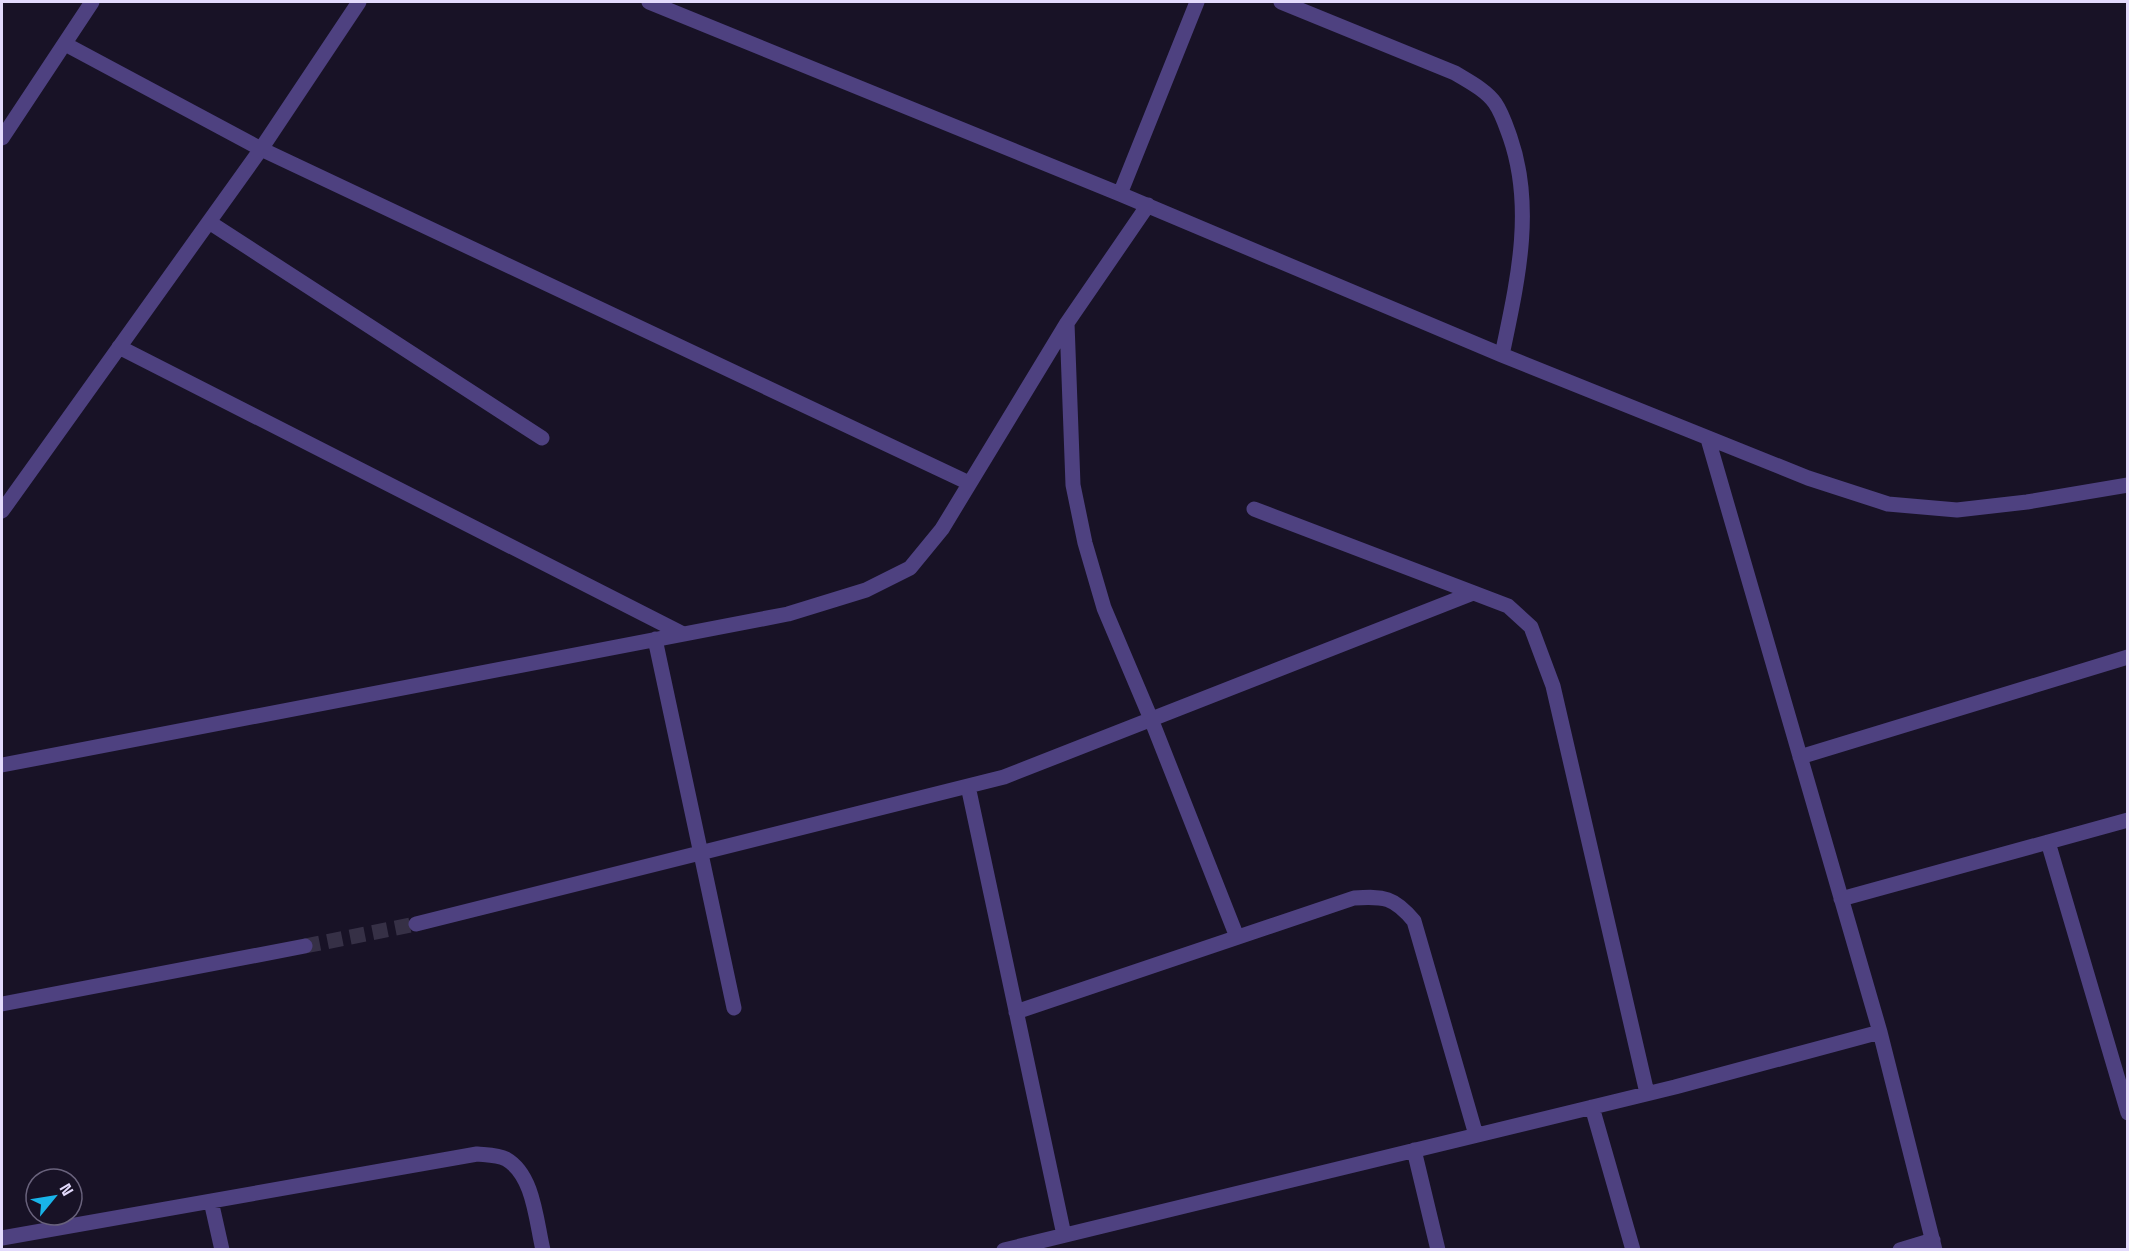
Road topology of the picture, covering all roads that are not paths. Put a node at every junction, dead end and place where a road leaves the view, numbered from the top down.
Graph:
1 (92, 2) edge
2 (359, 2) edge
3 (649, 2) edge
4 (1197, 2) edge
5 (1281, 2) edge
6 (65, 44) junction
7 (2, 138) edge
8 (261, 148) junction
9 (1120, 194) junction
10 (1148, 205) junction
11 (209, 222) junction
12 (1067, 323) junction
13 (119, 347) junction
14 (1502, 355) junction
15 (542, 438) dead end
16 (1708, 439) junction
17 (969, 483) junction
18 (2127, 485) edge
19 (1254, 509) dead end
20 (2, 511) edge
21 (1473, 593) junction
22 (683, 634) junction
23 (655, 639) junction
24 (2127, 657) edge
25 (1151, 719) junction
26 (1800, 757) junction
27 (2, 765) edge
28 (968, 786) junction
29 (2127, 820) edge
30 (2048, 842) junction
31 (702, 853) junction
32 (1841, 899) junction
33 (416, 924) tunnel mouth
34 (1237, 937) junction
35 (305, 946) tunnel mouth
36 (2, 1004) edge
37 (734, 1008) dead end
38 (1016, 1012) junction
39 (1880, 1032) junction
40 (1647, 1093) junction
41 (1592, 1107) junction
42 (2127, 1113) edge
43 (1476, 1135) junction
44 (1414, 1150) junction
45 (212, 1201) junction
46 (1064, 1235) junction
47 (4, 1241) edge
48 (1934, 1245) edge
49 (222, 1250) edge
50 (543, 1250) edge
51 (1004, 1250) edge
52 (1438, 1250) edge
53 (1633, 1250) edge
54 (1900, 1250) edge

1 - 6 street
2 - 8 street
3 - 9 street
4 - 9 street
5 - 14 street
6 - 7 street
6 - 8 street
8 - 11 street
8 - 17 street
9 - 10 street
10 - 12 street
10 - 14 street
11 - 13 street
11 - 15 street
12 - 17 street
12 - 25 street
13 - 20 street
13 - 22 street
14 - 16 street
16 - 18 street
16 - 26 street
17 - 22 street
19 - 21 street
21 - 25 street
21 - 40 street
22 - 23 street
23 - 27 street
23 - 31 street
24 - 26 street
25 - 28 street
25 - 34 street
26 - 32 street
28 - 31 street
28 - 38 street
29 - 30 street
30 - 32 street
30 - 42 street
31 - 33 street
31 - 37 street
32 - 39 street
34 - 38 street
34 - 43 street
35 - 36 street
38 - 46 street
39 - 40 street
39 - 48 street
40 - 41 street
41 - 43 street
41 - 53 street
43 - 44 street
44 - 46 street
44 - 52 street
45 - 47 street
45 - 49 street
45 - 50 street
46 - 51 street
48 - 54 street

